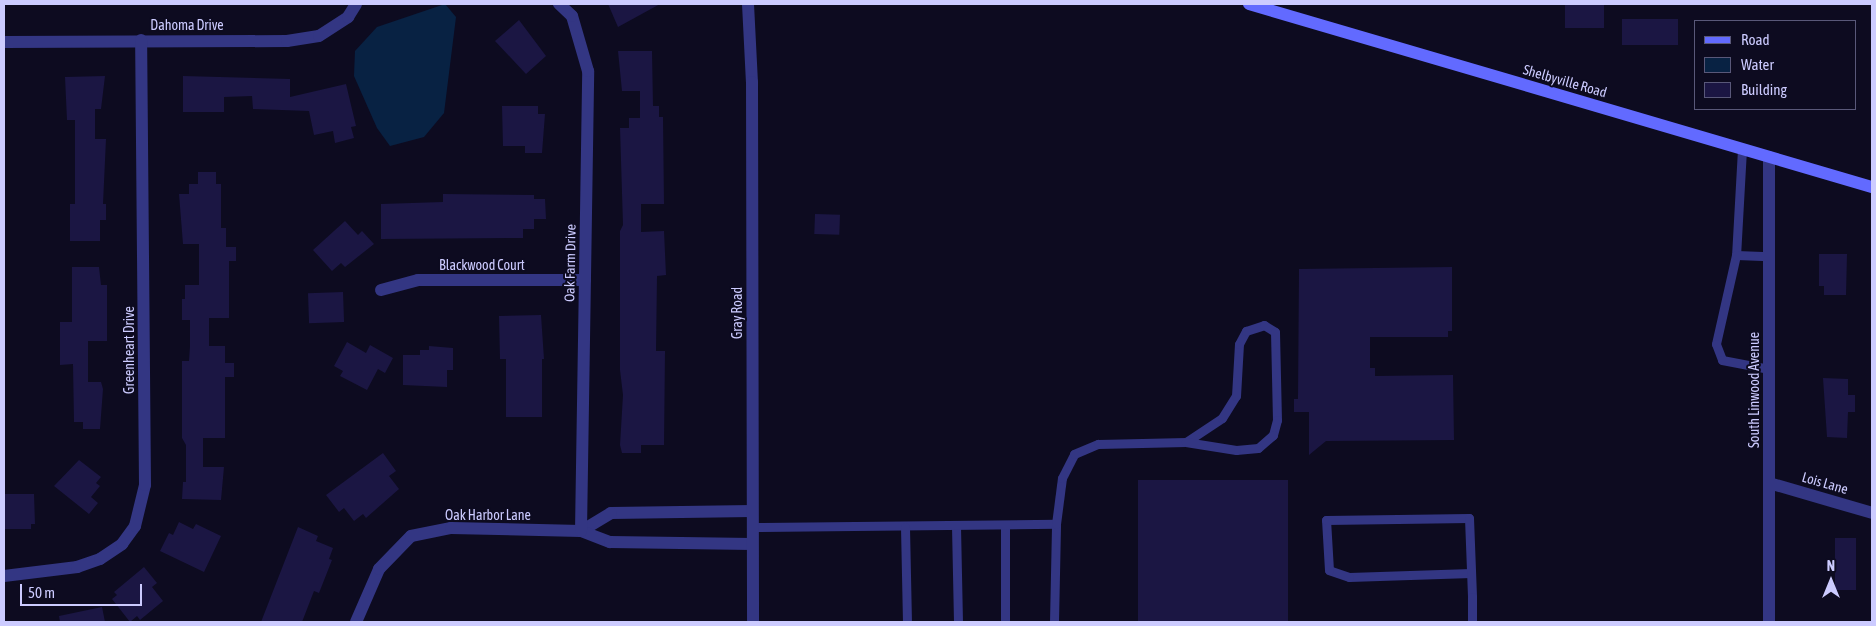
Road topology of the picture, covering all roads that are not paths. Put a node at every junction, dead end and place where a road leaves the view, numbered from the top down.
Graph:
1 (356, 4) edge
2 (559, 4) edge
3 (748, 4) edge
4 (1249, 4) edge
5 (141, 40) junction
6 (4, 42) edge
7 (1742, 149) junction
8 (1769, 157) junction
9 (1872, 187) edge
10 (1736, 255) junction
11 (1769, 256) junction
12 (585, 280) junction
13 (381, 290) dead end
14 (1769, 369) junction
15 (1186, 442) junction
16 (1769, 483) junction
17 (752, 511) junction
18 (1872, 512) edge
19 (1056, 524) junction
20 (956, 526) junction
21 (1005, 526) junction
22 (906, 527) junction
23 (752, 528) junction
24 (581, 531) junction
25 (752, 544) junction
26 (1471, 574) junction
27 (4, 576) edge
28 (356, 622) edge
29 (753, 622) edge
30 (907, 622) edge
31 (958, 622) edge
32 (1005, 622) edge
33 (1054, 622) edge
34 (1472, 622) edge
35 (1769, 622) edge

1 - 5 street, Dahoma Drive
2 - 12 street, Oak Farm Drive
3 - 17 street, Gray Road
4 - 7 main road, Shelbyville Road
5 - 6 street, Dahoma Drive
5 - 27 street, Greenheart Drive
7 - 8 main road, Shelbyville Road
7 - 10 lane
8 - 9 main road, Shelbyville Road
8 - 11 street, South Linwood Avenue
10 - 11 lane
10 - 14 lane
11 - 14 street, South Linwood Avenue
12 - 13 street, Blackwood Court
12 - 24 street, Oak Farm Drive
14 - 16 street, South Linwood Avenue
15 - 15 lane
15 - 19 lane
16 - 18 street, Lois Lane
16 - 35 street, South Linwood Avenue
17 - 23 street, Gray Road
17 - 24 street
19 - 21 lane
19 - 33 lane
20 - 21 lane
20 - 22 lane
20 - 31 lane
21 - 32 lane
22 - 23 lane
22 - 30 lane
23 - 25 street, Gray Road
24 - 25 street, Oak Harbor Lane
24 - 28 street, Oak Harbor Lane
25 - 29 street, Gray Road
26 - 26 lane
26 - 34 lane

